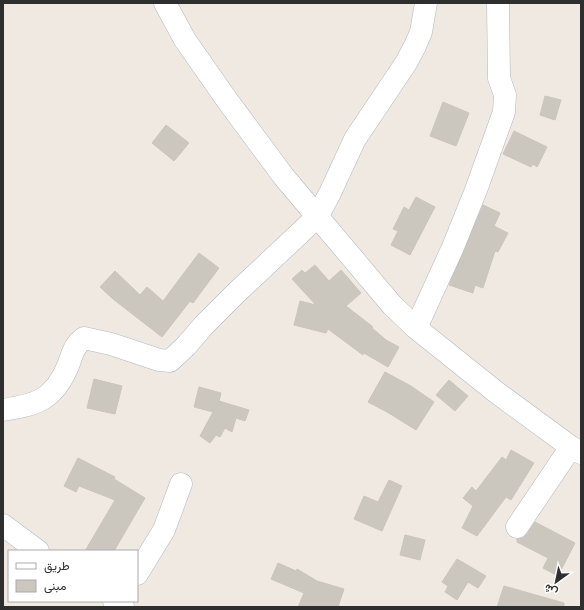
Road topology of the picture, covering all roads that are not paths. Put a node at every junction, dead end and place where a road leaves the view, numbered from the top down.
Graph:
1 (165, 3) edge
2 (426, 3) edge
3 (498, 3) edge
4 (317, 217) junction
5 (416, 328) junction
6 (3, 410) edge
7 (576, 450) edge
8 (181, 484) dead end
9 (3, 525) edge
10 (517, 527) dead end
11 (37, 550) edge
12 (138, 572) edge

1 - 4 street
2 - 4 street
3 - 5 street
4 - 5 street
4 - 6 street
5 - 7 street
7 - 10 street
8 - 12 street
9 - 11 street

